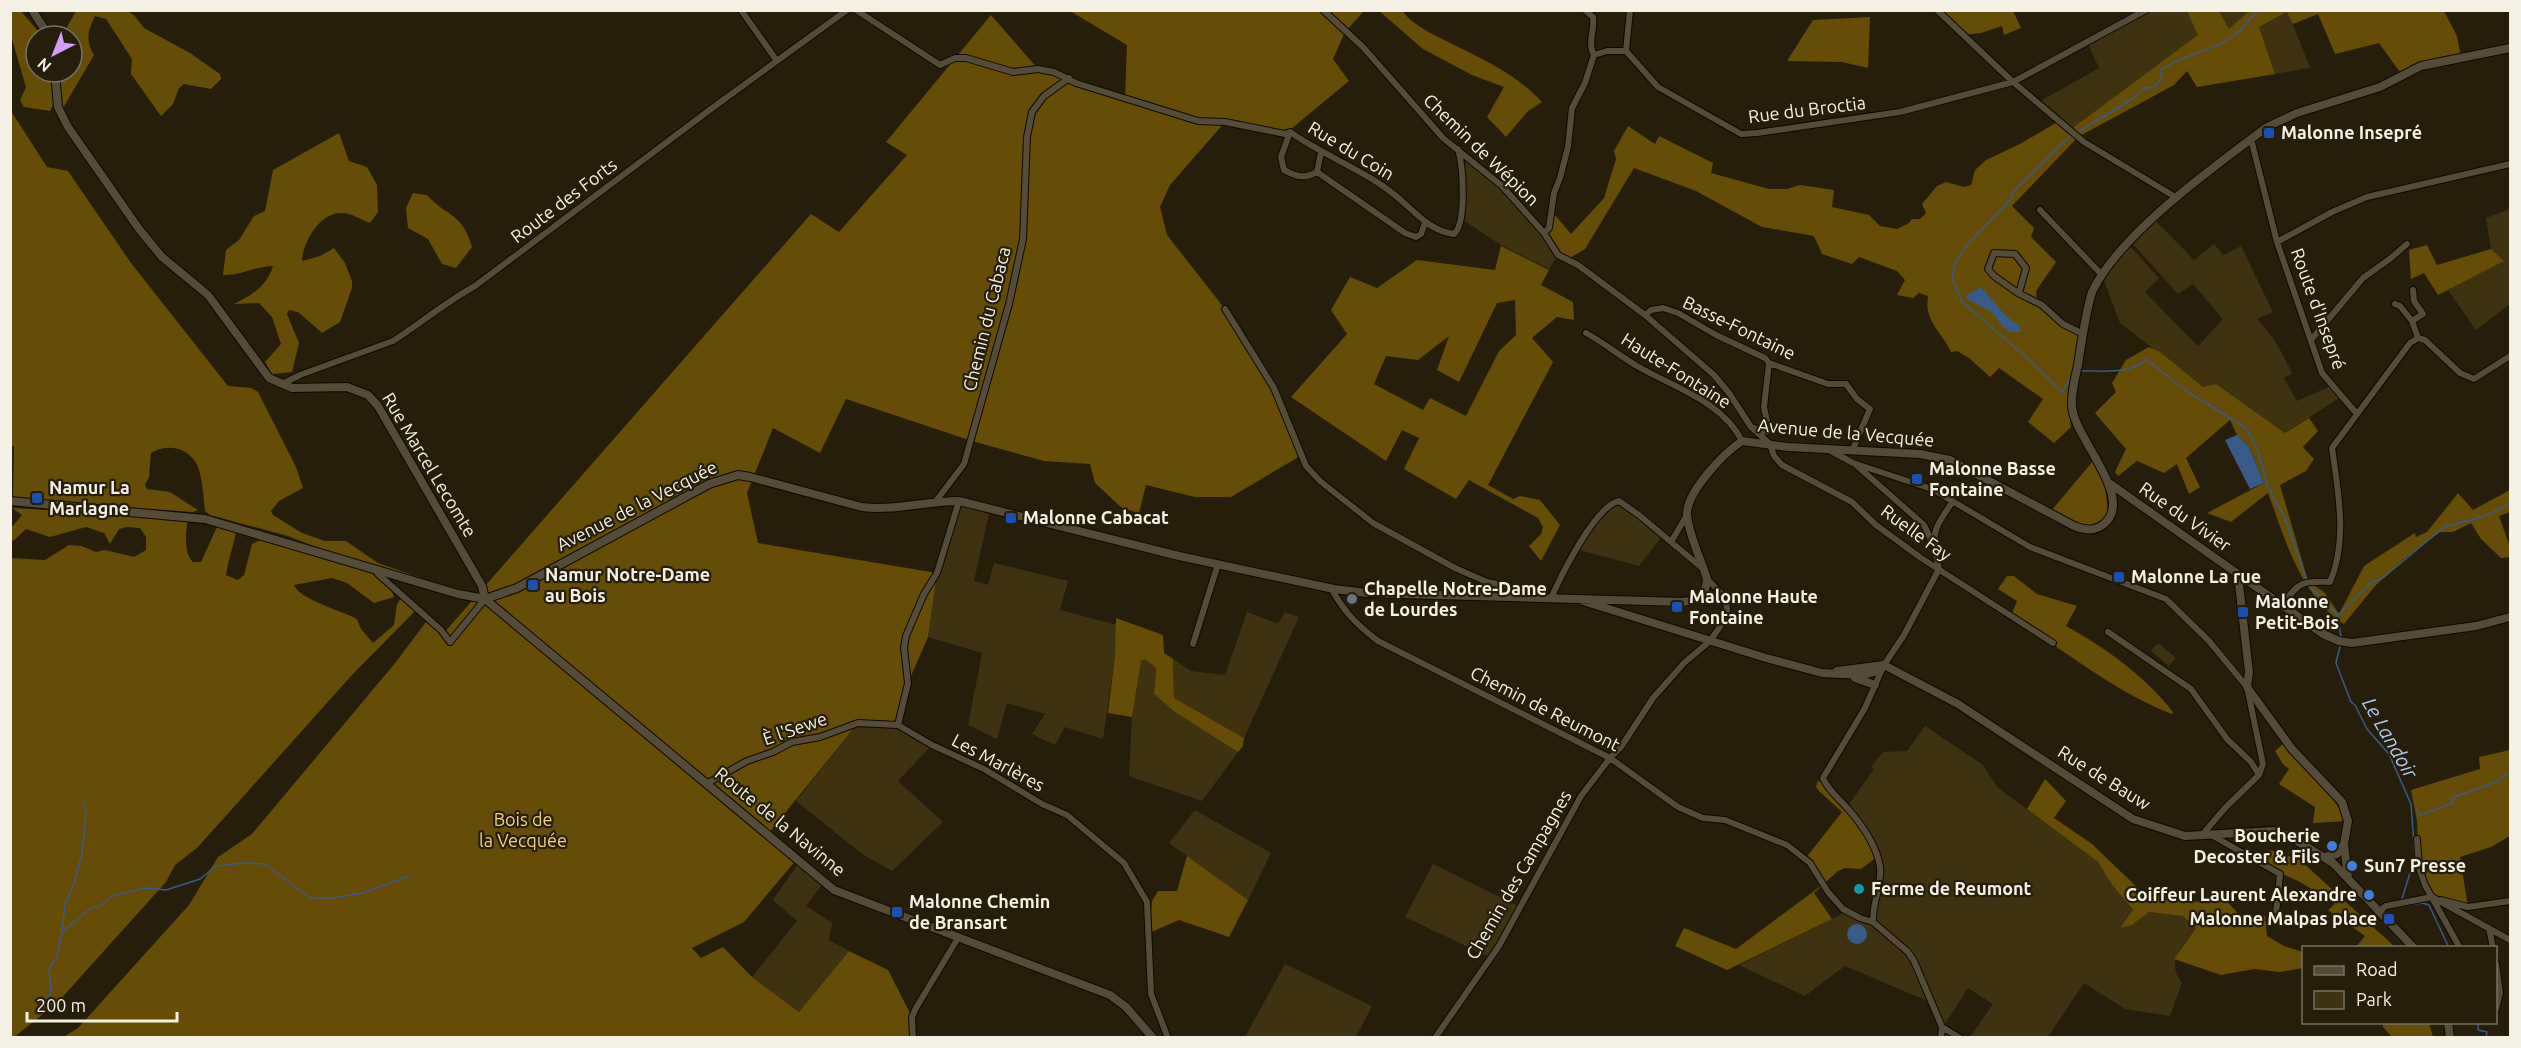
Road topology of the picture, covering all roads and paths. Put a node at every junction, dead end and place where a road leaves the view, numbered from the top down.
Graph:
1 (32, 10) edge
2 (741, 10) edge
3 (847, 10) edge
4 (856, 10) edge
5 (1323, 10) edge
6 (1585, 10) edge
7 (1630, 10) edge
8 (1937, 10) edge
9 (2146, 10) edge
10 (41, 24) edge
11 (2511, 48) edge
12 (1626, 51) junction
13 (1594, 55) junction
14 (777, 61) junction
15 (1069, 78) junction
16 (2013, 82) junction
17 (56, 84) edge
18 (1290, 132) junction
19 (2251, 139) junction
20 (1458, 149) junction
21 (1321, 152) junction
22 (2511, 164) edge
23 (1317, 172) junction
24 (2177, 198) junction
25 (2040, 210) dead end
26 (1425, 223) junction
27 (1544, 233) junction
28 (2277, 242) junction
29 (2407, 244) dead end
30 (2102, 275) junction
31 (2413, 290) dead end
32 (2019, 293) junction
33 (2395, 304) dead end
34 (1225, 309) dead end
35 (1645, 315) junction
36 (2412, 321) junction
37 (1586, 333) dead end
38 (2083, 334) junction
39 (2418, 338) junction
40 (2311, 340) junction
41 (2511, 356) edge
42 (1769, 363) junction
43 (281, 385) junction
44 (2357, 414) junction
45 (1750, 427) junction
46 (1742, 441) junction
47 (1770, 444) junction
48 (1827, 448) junction
49 (1852, 452) junction
50 (1853, 462) junction
51 (2109, 483) junction
52 (10, 501) edge
53 (936, 501) junction
54 (959, 501) junction
55 (1953, 501) junction
56 (1687, 515) junction
57 (1671, 542) junction
58 (1933, 544) junction
59 (1218, 564) junction
60 (375, 569) junction
61 (1939, 569) junction
62 (1706, 575) junction
63 (2238, 575) junction
64 (1331, 588) junction
65 (1539, 598) junction
66 (1551, 598) junction
67 (485, 599) junction
68 (1582, 599) junction
69 (2282, 605) junction
70 (2511, 617) edge
71 (2108, 632) dead end
72 (1710, 641) junction
73 (2053, 643) dead end
74 (1193, 644) dead end
75 (1884, 665) junction
76 (1822, 673) junction
77 (1849, 676) junction
78 (1875, 685) junction
79 (2247, 687) junction
80 (898, 725) junction
81 (1610, 758) junction
82 (2259, 775) junction
83 (706, 784) junction
84 (2201, 836) junction
85 (2213, 836) junction
86 (2417, 839) dead end
87 (2337, 859) junction
88 (2432, 897) junction
89 (2511, 901) edge
90 (2378, 912) junction
91 (2276, 913) dead end
92 (1873, 921) junction
93 (2489, 928) junction
94 (958, 938) junction
95 (2511, 940) edge
96 (2412, 946) edge
97 (2459, 946) edge
98 (2493, 946) edge
99 (2497, 974) edge
100 (2497, 1004) edge
101 (1942, 1027) junction
102 (913, 1038) edge
103 (1153, 1038) edge
104 (1168, 1038) edge
105 (1435, 1038) edge
106 (1941, 1038) edge
107 (1960, 1038) edge

1 - 10 street
2 - 14 street
3 - 14 street, Route des Forts
4 - 15 street, Rue du Coin
5 - 20 street, Chemin de Wépion
6 - 13 street
7 - 12 street
8 - 16 street
9 - 16 street, Rue du Broctia
11 - 19 street, Avenue de la Vecquée
12 - 13 street
12 - 16 street, Rue du Broctia
13 - 27 street
14 - 43 street, Route des Forts
15 - 18 street, Rue du Coin
15 - 53 street, Chemin du Cabaca
16 - 24 street
17 - 43 street
18 - 21 street, Rue du Coin
18 - 23 street
19 - 24 street, Avenue de la Vecquée
19 - 28 street, Route d'Insepré
20 - 26 street, Rue du Coin
20 - 27 street, Chemin de Wépion
21 - 23 street
21 - 26 street, Rue du Coin
22 - 28 street
23 - 26 street
24 - 30 street, Avenue de la Vecquée
25 - 30 street
27 - 35 street
28 - 40 street, Route d'Insepré
29 - 40 street
30 - 38 street, Avenue de la Vecquée
31 - 36 street
32 - 32 street
32 - 38 street
33 - 36 street
34 - 65 street
35 - 42 street, Basse-Fontaine
35 - 45 street
36 - 39 street
37 - 46 street, Haute-Fontaine
38 - 51 street, Avenue de la Vecquée
39 - 41 street
39 - 44 street
40 - 44 street, Route d'Insepré
42 - 45 street
42 - 49 street, Basse-Fontaine
43 - 67 street, Rue Marcel Lecomte
44 - 69 street
45 - 47 street
46 - 47 street, Avenue de la Vecquée
46 - 56 street, Avenue de la Vecquée
47 - 48 street, Avenue de la Vecquée
47 - 61 street, Ruelle Fay
48 - 49 street, Avenue de la Vecquée
48 - 50 street
49 - 51 street, Avenue de la Vecquée
50 - 55 street
50 - 58 street
51 - 63 street, Rue du Vivier
52 - 60 street, Avenue de la Vecquée
53 - 54 street, Avenue de la Vecquée
53 - 67 street, Avenue de la Vecquée
54 - 59 street, Avenue de la Vecquée
54 - 80 street
55 - 58 street
55 - 79 street
56 - 57 street
56 - 62 street
57 - 62 street, Chemin des Campagnes
57 - 66 street, Chemin des Campagnes
58 - 61 street
59 - 64 street, Avenue de la Vecquée
59 - 74 street
60 - 67 street, Avenue de la Vecquée
60 - 67 street
61 - 73 street, Ruelle Fay
61 - 75 street
62 - 68 street, Avenue de la Vecquée
62 - 72 street, Chemin des Campagnes
63 - 69 street
63 - 79 street, Rue du Vivier
64 - 65 street, Avenue de la Vecquée
64 - 81 street, Chemin de Reumont
65 - 66 street, Avenue de la Vecquée
66 - 68 street, Avenue de la Vecquée
67 - 83 street, Route de la Navinne
68 - 72 street
69 - 70 street
71 - 82 street
72 - 76 street
72 - 81 street, Chemin des Campagnes
75 - 76 street
75 - 77 street
75 - 78 street
75 - 84 street, Rue de Bauw
76 - 77 street
77 - 78 street
78 - 92 street
79 - 82 street
79 - 87 street
80 - 83 street, È l'Sewe
80 - 104 street, Les Marlères
81 - 92 street, Chemin de Reumont
81 - 105 street, Chemin des Campagnes
82 - 84 street
83 - 94 street, Route de la Navinne
84 - 85 street, Rue de Bauw
85 - 87 street, Rue de Bauw
85 - 91 street
86 - 88 street
87 - 90 street
88 - 89 street
88 - 90 street
88 - 93 street
88 - 97 street
90 - 96 street
92 - 101 street, Chemin de Reumont
93 - 95 street
93 - 98 street
94 - 102 street
94 - 103 street, Route de la Navinne
99 - 100 street
101 - 106 street, Chemin de Reumont
101 - 107 street

